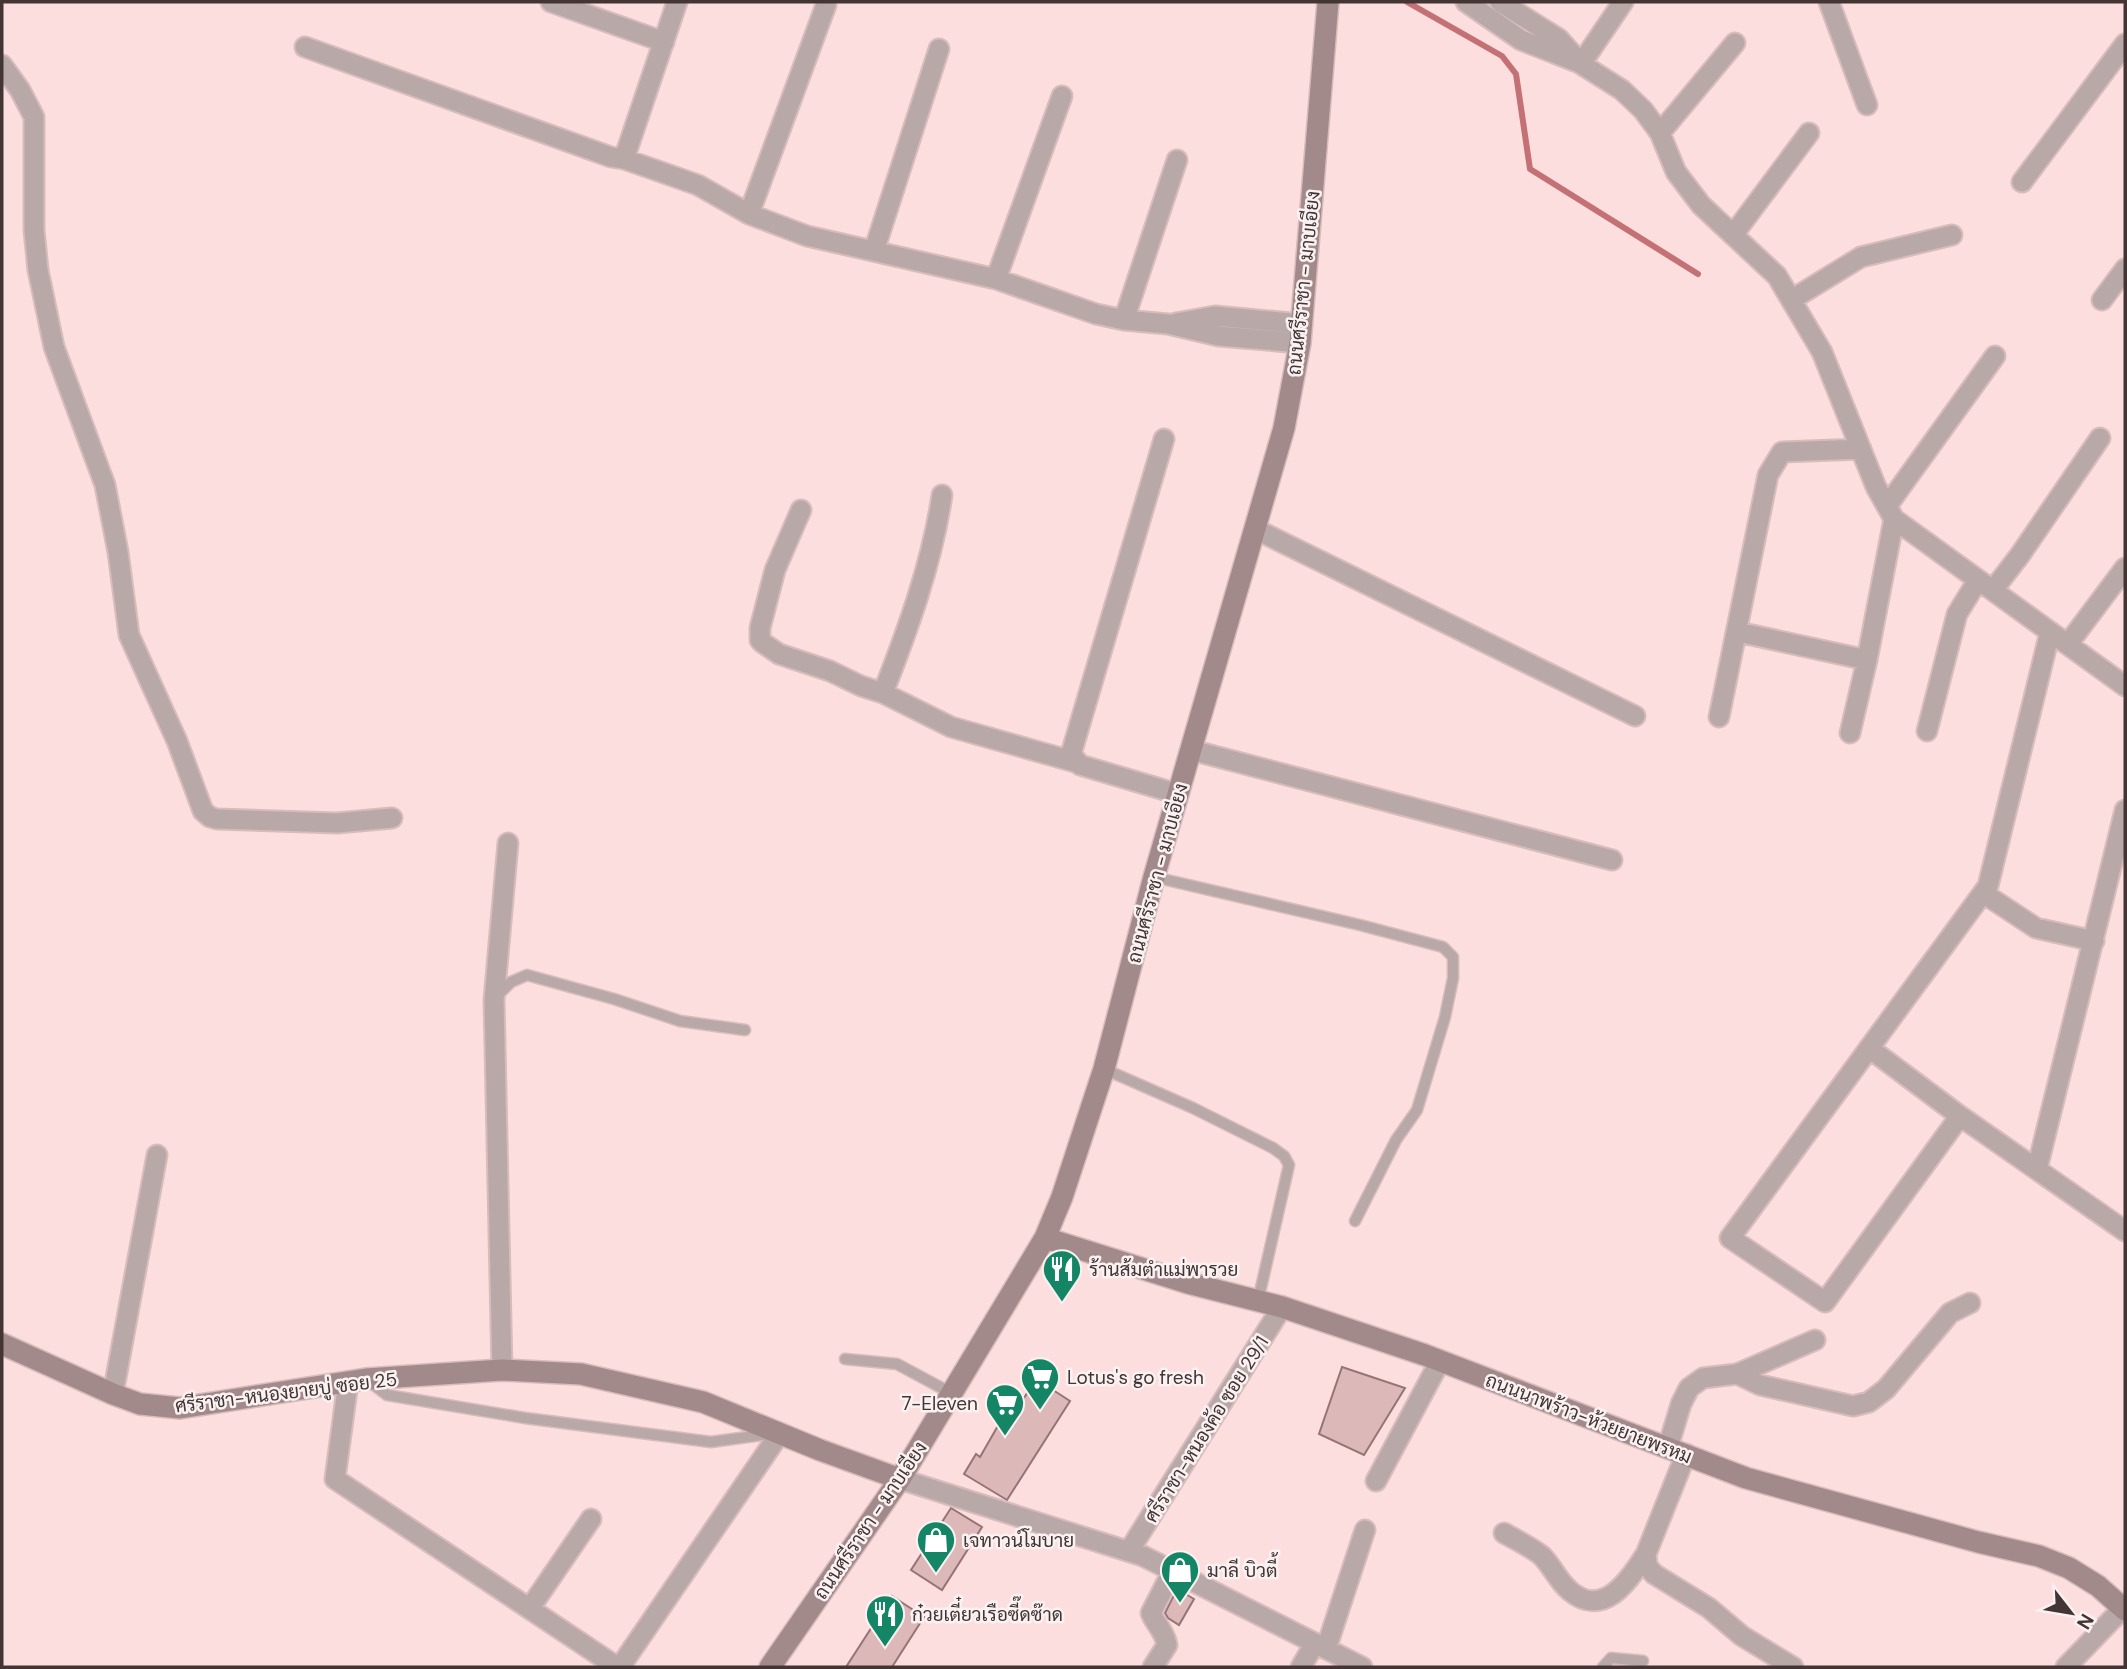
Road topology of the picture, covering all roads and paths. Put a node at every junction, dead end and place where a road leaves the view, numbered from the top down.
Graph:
1 (551, 2) edge
2 (677, 2) edge
3 (1328, 2) edge
4 (1466, 2) edge
5 (1500, 2) edge
6 (1623, 2) edge
7 (1829, 2) edge
8 (826, 5) dead end
9 (664, 42) junction
10 (1735, 43) dead end
11 (2125, 44) edge
12 (305, 47) dead end
13 (939, 49) dead end
14 (1581, 64) junction
15 (2, 65) edge
16 (1062, 96) dead end
17 (1867, 105) dead end
18 (1660, 132) junction
19 (1809, 133) dead end
20 (624, 159) junction
21 (1177, 160) dead end
22 (2022, 182) dead end
23 (749, 215) junction
24 (1733, 235) junction
25 (1952, 235) dead end
26 (874, 251) junction
27 (2125, 269) edge
28 (996, 279) junction
29 (1791, 300) junction
30 (2102, 300) dead end
31 (1124, 320) junction
32 (1301, 333) junction
33 (1995, 356) dead end
34 (2100, 438) dead end
35 (1164, 439) dead end
36 (1861, 449) junction
37 (942, 495) dead end
38 (801, 510) dead end
39 (1890, 512) junction
40 (1255, 529) junction
41 (2125, 568) edge
42 (1986, 585) junction
43 (1738, 632) junction
44 (2050, 632) junction
45 (2068, 645) junction
46 (1867, 660) junction
47 (2125, 686) edge
48 (883, 693) junction
49 (1635, 716) dead end
50 (1720, 717) dead end
51 (1927, 731) dead end
52 (1850, 733) dead end
53 (1191, 750) junction
54 (1075, 762) junction
55 (1178, 794) junction
56 (2125, 810) edge
57 (391, 818) dead end
58 (508, 843) dead end
59 (1612, 860) dead end
60 (1154, 877) junction
61 (1983, 893) junction
62 (2094, 941) junction
63 (494, 1000) junction
64 (745, 1030) dead end
65 (1869, 1048) junction
66 (1104, 1069) junction
67 (1960, 1116) junction
68 (157, 1155) dead end
69 (2036, 1169) junction
70 (1355, 1221) dead end
71 (1045, 1238) junction
72 (2125, 1240) edge
73 (1258, 1302) junction
74 (1970, 1303) dead end
75 (1282, 1307) junction
76 (1815, 1340) dead end
77 (2, 1344) edge
78 (845, 1359) dead end
79 (1440, 1361) junction
80 (502, 1370) junction
81 (1738, 1374) junction
82 (357, 1380) junction
83 (113, 1394) junction
84 (951, 1394) junction
85 (780, 1433) junction
86 (1677, 1451) junction
87 (900, 1479) junction
88 (1376, 1481) dead end
89 (591, 1520) dead end
90 (1365, 1530) dead end
91 (1504, 1533) dead end
92 (1129, 1551) junction
93 (1646, 1555) junction
94 (1172, 1572) junction
95 (530, 1608) junction
96 (2124, 1609) edge
97 (1320, 1646) junction
98 (1643, 1661) dead end
99 (618, 1667) edge
100 (770, 1667) edge
101 (1153, 1667) edge
102 (1301, 1667) edge
103 (1362, 1667) edge
104 (1603, 1667) edge
105 (1793, 1667) edge
106 (2066, 1667) edge

1 - 9 street
2 - 9 street
3 - 32 street, ถนนศรีราชา - มาบเอียง
4 - 14 street
5 - 14 street
6 - 14 street
7 - 17 street
8 - 23 street
9 - 20 street
10 - 18 street
11 - 22 street
12 - 20 street
13 - 26 street
14 - 18 street
15 - 57 street
16 - 28 street
18 - 24 street
19 - 24 street
20 - 23 street
21 - 31 street
23 - 26 street
24 - 29 street
25 - 29 street
26 - 28 street
27 - 30 street
28 - 31 street
29 - 36 street
31 - 32 street
32 - 40 street, ถนนศรีราชา - มาบเอียง
33 - 39 street
34 - 42 street
35 - 54 street
36 - 39 street
36 - 43 street
37 - 48 street
38 - 48 street
39 - 42 street
39 - 46 street
40 - 49 street
40 - 53 street, ถนนศรีราชา - มาบเอียง
41 - 45 street
42 - 44 street
42 - 51 street
43 - 46 street
43 - 50 street
44 - 45 street
44 - 61 street
45 - 47 street
46 - 52 street
48 - 54 street
53 - 55 street, ถนนศรีราชา - มาบเอียง
53 - 59 street
54 - 55 street
55 - 60 street, ถนนศรีราชา - มาบเอียง
56 - 62 street
58 - 63 street
60 - 66 street, ถนนศรีราชา - มาบเอียง
60 - 70 lane
61 - 62 street
61 - 65 street
62 - 69 street
63 - 64 lane
63 - 80 street
65 - 67 street
65 - 67 street
66 - 71 street, ถนนศรีราชา - มาบเอียง
66 - 73 lane
67 - 69 street
68 - 83 street
69 - 72 street
71 - 73 street, ถนนนาพร้าว-ห้วยยายพรหม
71 - 84 street, ถนนศรีราชา - มาบเอียง
73 - 75 street, ถนนนาพร้าว-ห้วยยายพรหม
74 - 81 street
75 - 79 street, ถนนนาพร้าว-ห้วยยายพรหม
75 - 92 street, ศรีราชา-หนองค้อ ซอย 29/1
76 - 81 street
77 - 83 street, ศรีราชา-หนองยายบู่ ซอย 25
78 - 84 lane
79 - 86 street, ถนนนาพร้าว-ห้วยยายพรหม
79 - 88 street
80 - 82 street, ศรีราชา-หนองยายบู่ ซอย 25
80 - 85 street, ศรีราชา-หนองยายบู่ ซอย 25
81 - 86 street
82 - 83 street, ศรีราชา-หนองยายบู่ ซอย 25
82 - 85 lane
82 - 95 street
84 - 87 street, ถนนศรีราชา - มาบเอียง
85 - 87 street, ศรีราชา-หนองยายบู่ ซอย 25
85 - 99 street
86 - 93 street
86 - 96 street, ถนนนาพร้าว-ห้วยยายพรหม
87 - 92 street
87 - 100 street, ถนนศรีราชา - มาบเอียง
89 - 95 street
90 - 97 street
91 - 93 street
92 - 94 street
93 - 105 street
94 - 97 street
94 - 101 street
95 - 99 street
96 - 106 street
97 - 102 street
97 - 103 street
98 - 104 lane

